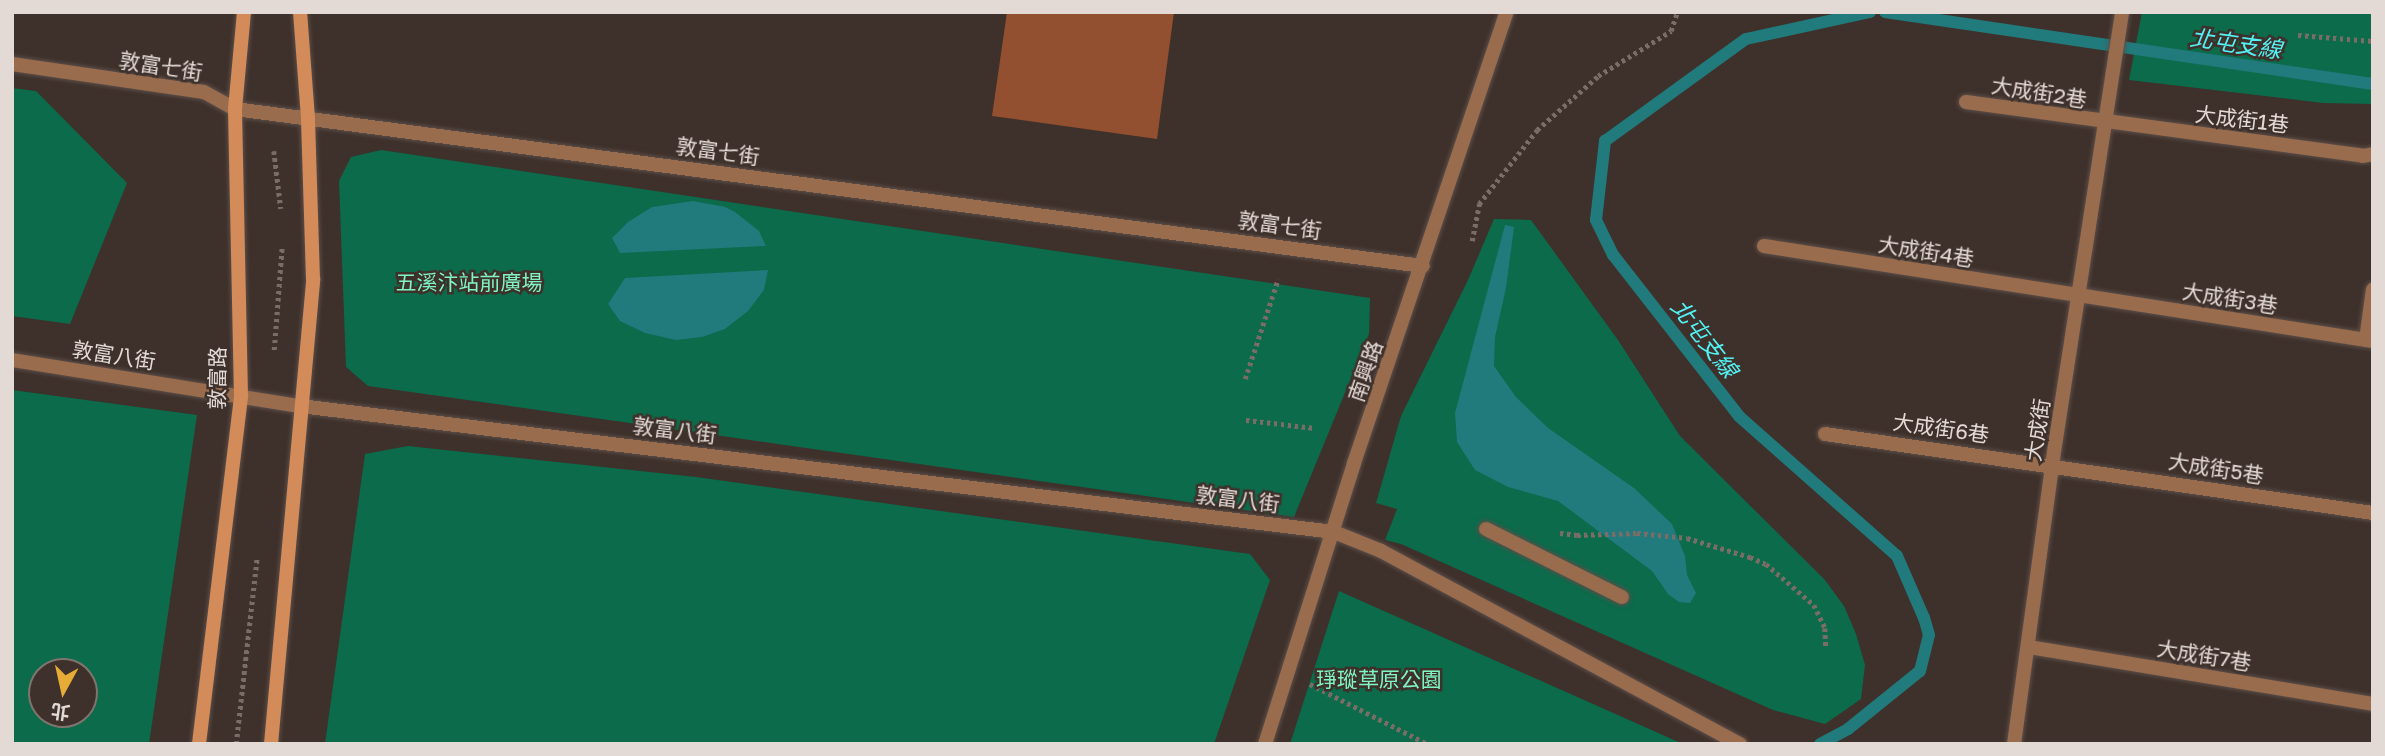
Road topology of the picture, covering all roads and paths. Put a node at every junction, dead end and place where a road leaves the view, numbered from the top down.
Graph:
1 (244, 12) edge
2 (300, 12) edge
3 (1507, 12) edge
4 (1677, 12) edge
5 (2122, 12) edge
6 (2298, 35) dead end
7 (2373, 41) edge
8 (12, 64) edge
9 (1966, 102) dead end
10 (235, 109) junction
11 (308, 118) junction
12 (2105, 123) junction
13 (274, 151) dead end
14 (2373, 154) edge
15 (282, 218) dead end
16 (1472, 241) dead end
17 (282, 244) dead end
18 (1764, 246) dead end
19 (1423, 266) junction
20 (1278, 279) dead end
21 (2373, 289) edge
22 (2081, 296) junction
23 (2369, 340) edge
24 (274, 349) dead end
25 (12, 360) edge
26 (1245, 379) dead end
27 (241, 396) junction
28 (300, 406) junction
29 (1246, 420) dead end
30 (1315, 428) dead end
31 (1825, 434) dead end
32 (2052, 465) junction
33 (2373, 513) edge
34 (1486, 529) dead end
35 (1334, 532) junction
36 (1551, 532) dead end
37 (258, 554) dead end
38 (1622, 597) dead end
39 (1826, 647) dead end
40 (2029, 647) junction
41 (1288, 674) junction
42 (2373, 704) edge
43 (199, 744) edge
44 (236, 744) edge
45 (271, 744) edge
46 (1265, 744) edge
47 (1428, 744) edge
48 (1740, 744) edge
49 (2014, 744) edge

1 - 10 street, 敦富路
2 - 11 street
3 - 19 street, 南興路
4 - 16 path
5 - 12 street, 大成街
6 - 7 path
8 - 10 street, 敦富七街
9 - 12 street, 大成街2巷
10 - 11 street, 敦富七街
10 - 27 street, 敦富路
11 - 19 street, 敦富七街
11 - 28 street
12 - 14 street, 大成街1巷
12 - 22 street, 大成街
13 - 15 path
17 - 24 path
18 - 22 street, 大成街4巷
19 - 35 street, 南興路
20 - 26 path
21 - 23 street
22 - 23 street, 大成街3巷
22 - 32 street, 大成街
25 - 27 street, 敦富八街
27 - 28 street, 敦富八街
27 - 43 street, 敦富路
28 - 35 street, 敦富八街
28 - 45 street
29 - 30 path
31 - 32 street, 大成街6巷
32 - 33 street, 大成街5巷
32 - 40 street, 大成街
34 - 38 street
35 - 41 street, 南興路
35 - 48 street, 敦富八街
36 - 39 path
37 - 44 path
40 - 42 street, 大成街7巷
40 - 49 street, 大成街
41 - 46 street, 南興路
41 - 47 path

